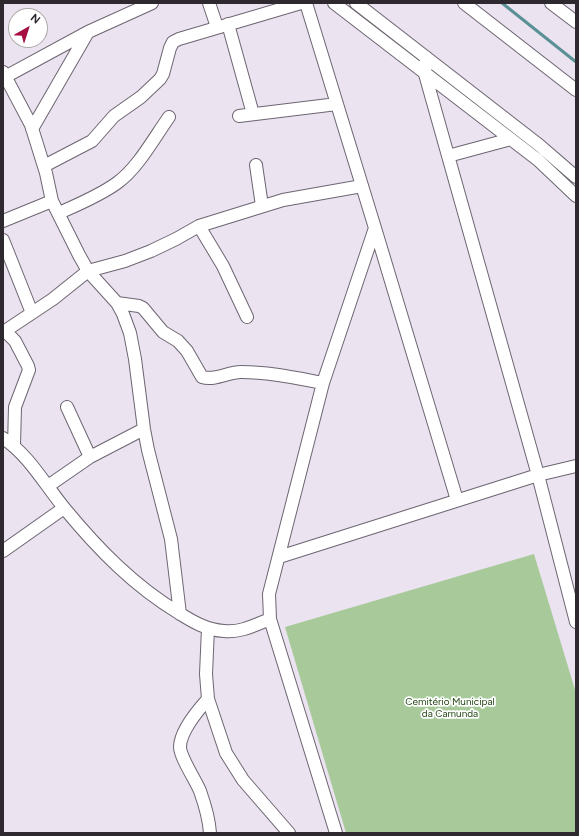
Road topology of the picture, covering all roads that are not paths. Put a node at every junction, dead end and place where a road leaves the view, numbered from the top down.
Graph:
1 (152, 3) edge
2 (209, 3) edge
3 (301, 3) edge
4 (306, 3) edge
5 (334, 3) edge
6 (356, 3) edge
7 (464, 3) edge
8 (551, 3) edge
9 (576, 22) edge
10 (222, 25) junction
11 (88, 32) junction
12 (426, 57) junction
13 (425, 74) junction
14 (4, 75) edge
15 (576, 90) edge
16 (337, 104) junction
17 (253, 114) junction
18 (239, 116) dead end
19 (169, 117) dead end
20 (32, 129) junction
21 (512, 139) junction
22 (448, 156) junction
23 (256, 164) dead end
24 (44, 166) junction
25 (576, 177) edge
26 (362, 186) junction
27 (576, 196) edge
28 (52, 201) junction
29 (262, 206) junction
30 (59, 214) junction
31 (3, 221) edge
32 (199, 226) junction
33 (375, 228) junction
34 (3, 240) edge
35 (88, 272) junction
36 (117, 303) junction
37 (32, 313) junction
38 (247, 317) dead end
39 (4, 331) edge
40 (323, 383) junction
41 (67, 407) dead end
42 (144, 429) junction
43 (3, 438) edge
44 (14, 445) junction
45 (90, 457) junction
46 (576, 466) edge
47 (538, 475) junction
48 (48, 486) junction
49 (458, 500) junction
50 (64, 508) junction
51 (3, 551) edge
52 (279, 557) junction
53 (180, 614) junction
54 (270, 619) junction
55 (576, 622) edge
56 (208, 628) junction
57 (208, 700) junction
58 (210, 833) edge
59 (289, 833) edge
60 (336, 833) edge

1 - 11 street
2 - 10 street
3 - 10 street
4 - 16 street
5 - 13 street
6 - 12 street
7 - 15 street
8 - 9 street
10 - 17 street
10 - 24 street
11 - 14 street
11 - 20 street
12 - 13 street
12 - 25 street
13 - 21 street
13 - 22 street
14 - 20 street
16 - 17 street
16 - 26 street
17 - 18 street
19 - 30 street
20 - 24 street
21 - 22 street
21 - 27 street
22 - 47 street
23 - 29 street
24 - 28 street
26 - 29 street
26 - 33 street
28 - 30 street
28 - 31 street
29 - 32 street
30 - 35 street
32 - 35 street
32 - 38 street
33 - 40 street
33 - 49 street
34 - 37 street
35 - 36 street
35 - 37 street
36 - 40 street
36 - 42 street
37 - 39 street
39 - 44 street
40 - 52 street
41 - 45 street
42 - 45 street
42 - 53 street
43 - 44 street
44 - 48 street
45 - 48 street
46 - 47 street
47 - 49 street
47 - 55 street
48 - 50 street
49 - 52 street
50 - 51 street
50 - 53 street
52 - 54 street
53 - 56 street
54 - 56 street
54 - 60 street
56 - 57 street
57 - 58 street
57 - 59 street

